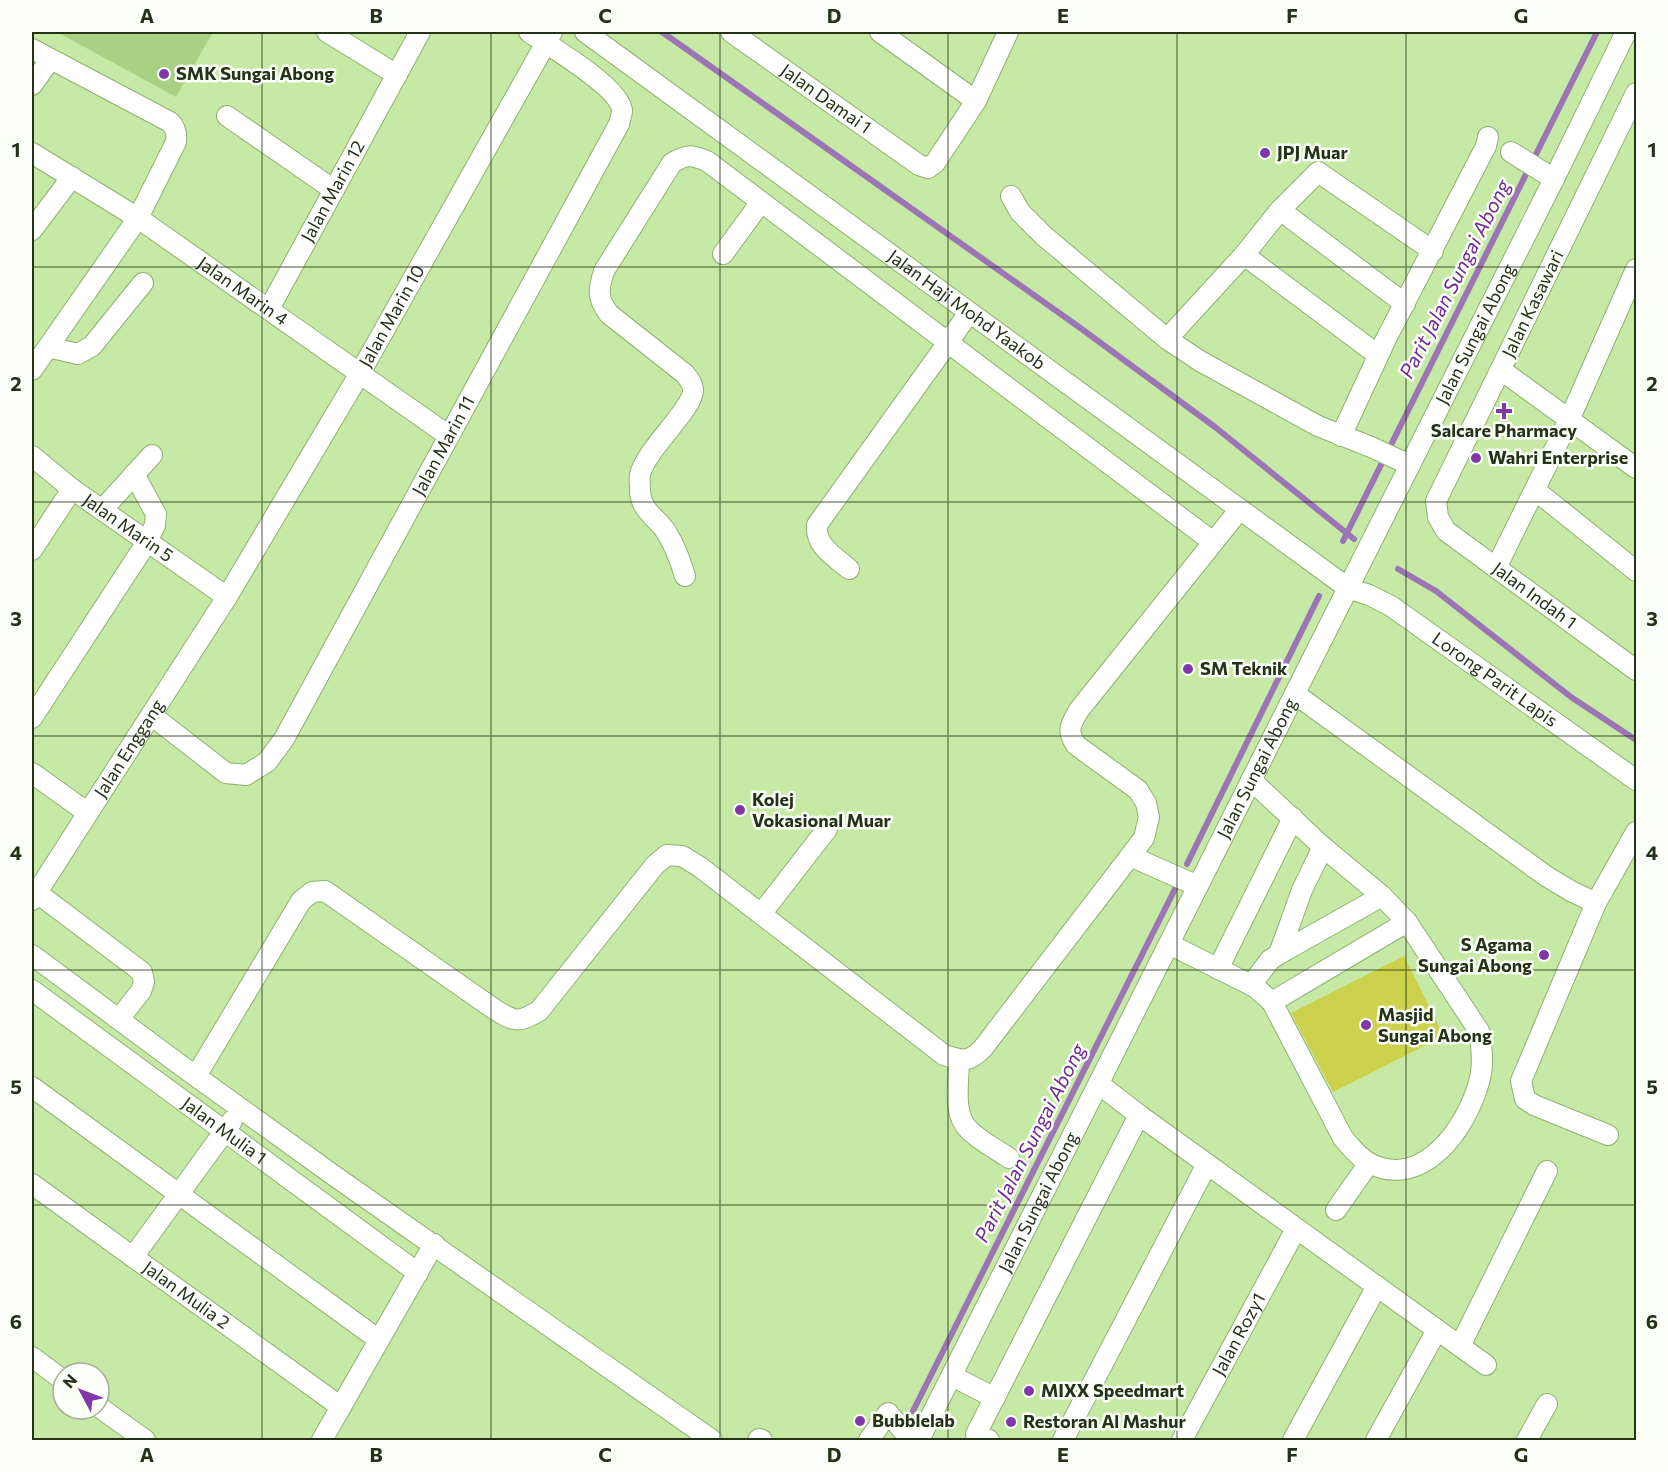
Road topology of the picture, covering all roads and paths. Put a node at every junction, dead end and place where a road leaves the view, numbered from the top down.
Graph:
1 (327, 32) edge
2 (420, 32) edge
3 (585, 32) edge
4 (731, 32) edge
5 (880, 32) edge
6 (1008, 32) edge
7 (1626, 32) edge
8 (542, 35) edge
9 (32, 49) edge
10 (50, 60) junction
11 (397, 75) junction
12 (32, 85) edge
13 (1636, 93) edge
14 (976, 101) junction
15 (1632, 114) edge
16 (227, 116) dead end
17 (1488, 137) dead end
18 (1512, 152) dead end
19 (32, 153) edge
20 (72, 177) junction
21 (1554, 178) junction
22 (334, 190) junction
23 (1011, 196) dead end
24 (761, 201) junction
25 (1280, 210) junction
26 (138, 218) junction
27 (32, 230) edge
28 (1433, 251) junction
29 (723, 254) dead end
30 (1244, 255) junction
31 (1636, 269) edge
32 (143, 284) dead end
33 (1405, 304) junction
34 (269, 309) junction
35 (969, 312) junction
36 (1167, 339) junction
37 (948, 343) junction
38 (48, 346) junction
39 (1378, 355) junction
40 (32, 370) edge
41 (1501, 370) junction
42 (360, 373) junction
43 (1570, 418) junction
44 (449, 436) junction
45 (1341, 436) junction
46 (152, 455) dead end
47 (32, 456) edge
48 (1403, 462) junction
49 (1635, 463) edge
50 (134, 474) junction
51 (72, 489) junction
52 (1534, 490) junction
53 (1240, 509) junction
54 (102, 510) junction
55 (1438, 517) joint
56 (147, 542) junction
57 (1214, 542) junction
58 (32, 550) edge
59 (1496, 568) junction
60 (849, 569) dead end
61 (1636, 571) edge
62 (685, 576) dead end
63 (1348, 588) junction
64 (227, 597) junction
65 (1635, 667) edge
66 (1295, 694) junction
67 (151, 716) junction
68 (32, 718) edge
69 (32, 773) edge
70 (1251, 780) junction
71 (1636, 780) edge
72 (88, 813) junction
73 (1293, 818) junction
74 (827, 829) dead end
75 (1636, 832) edge
76 (1323, 847) junction
77 (1130, 856) junction
78 (1198, 886) junction
79 (33, 894) edge
80 (1382, 896) junction
81 (1596, 903) junction
82 (761, 914) junction
83 (1407, 922) junction
84 (1169, 944) junction
85 (1279, 954) junction
86 (32, 956) edge
87 (1218, 969) junction
88 (1251, 985) junction
89 (32, 990) edge
90 (1272, 1002) junction
91 (119, 1020) junction
92 (959, 1060) junction
93 (196, 1076) junction
94 (1099, 1084) junction
95 (32, 1087) edge
96 (241, 1108) junction
97 (1139, 1115) junction
98 (225, 1132) junction
99 (1608, 1134) dead end
100 (1009, 1158) dead end
101 (1369, 1163) junction
102 (1207, 1164) junction
103 (1547, 1171) dead end
104 (32, 1184) edge
105 (179, 1194) junction
106 (1336, 1210) dead end
107 (1296, 1229) junction
108 (434, 1244) junction
109 (133, 1257) junction
110 (417, 1273) junction
111 (1377, 1286) junction
112 (1437, 1330) junction
113 (379, 1340) junction
114 (1460, 1346) junction
115 (32, 1357) edge
116 (1486, 1365) dead end
117 (51, 1371) edge
118 (952, 1376) junction
119 (995, 1398) junction
120 (1546, 1404) dead end
121 (341, 1407) junction
122 (111, 1416) edge
123 (983, 1437) edge
124 (145, 1440) edge
125 (322, 1440) edge
126 (712, 1440) edge
127 (869, 1440) edge
128 (911, 1440) edge
129 (919, 1440) edge
130 (1063, 1440) edge
131 (1182, 1440) edge
132 (1293, 1440) edge
133 (1376, 1440) edge
134 (1527, 1440) edge

1 - 11 street
2 - 11 street, Jalan Marin 12
3 - 35 street, Jalan Haji Mohd Yaakob
4 - 14 street, Jalan Damai 1
5 - 14 street
6 - 14 street
7 - 21 street, Jalan Sungai Abong
8 - 42 street, Jalan Marin 10
8 - 44 street, Jalan Marin 11
9 - 10 street
10 - 12 street
10 - 26 street
11 - 22 street, Jalan Marin 12
13 - 15 street, Jalan Kasawari
15 - 41 street, Jalan Kasawari
16 - 22 street
17 - 28 street
18 - 21 street
19 - 20 street, Jalan Marin 4
20 - 26 street, Jalan Marin 4
20 - 27 street
21 - 48 street, Jalan Sungai Abong
22 - 34 street, Jalan Marin 12
23 - 36 street
24 - 29 street
24 - 37 street
24 - 62 street
25 - 28 street
25 - 30 street
25 - 33 street
26 - 34 street, Jalan Marin 4
26 - 38 street
28 - 33 street
30 - 36 street
30 - 39 street
31 - 43 street
32 - 38 street
33 - 39 street
34 - 42 street, Jalan Marin 4
35 - 37 street
35 - 53 street, Jalan Haji Mohd Yaakob
36 - 45 street
37 - 57 street
37 - 60 street
38 - 40 street
39 - 45 street
41 - 43 street
41 - 55 street, Jalan Kasawari
42 - 44 street, Jalan Marin 4
42 - 64 street, Jalan Marin 10
43 - 49 street
43 - 52 street
44 - 67 street, Jalan Marin 11
45 - 48 street
46 - 50 street
47 - 51 street, Jalan Marin 5
48 - 63 street, Jalan Sungai Abong
50 - 54 street
50 - 56 street
51 - 54 street, Jalan Marin 5
51 - 58 street
52 - 59 street
52 - 61 street
53 - 57 street
53 - 63 street, Jalan Haji Mohd Yaakob
54 - 56 street, Jalan Marin 5
55 - 59 street, Jalan Indah 1
56 - 64 street, Jalan Marin 5
56 - 68 street
57 - 77 street
59 - 65 street, Jalan Indah 1
63 - 66 street, Jalan Sungai Abong
63 - 71 street, Lorong Parit Lapis
64 - 67 street, Jalan Enggang
66 - 70 street, Jalan Sungai Abong
66 - 81 street
67 - 72 street, Jalan Enggang
69 - 72 street
70 - 73 street
70 - 78 street, Jalan Sungai Abong
72 - 79 street, Jalan Enggang
73 - 76 street
73 - 87 street
74 - 82 street
75 - 81 street
76 - 80 street
76 - 85 street
77 - 78 street
77 - 92 street
78 - 84 street, Jalan Sungai Abong
79 - 91 street
80 - 83 street
80 - 85 street
81 - 99 street
82 - 92 street
82 - 93 street
83 - 90 street
83 - 101 street
84 - 87 street
84 - 94 street, Jalan Sungai Abong
85 - 88 street
86 - 91 street
87 - 88 street
88 - 90 street
89 - 98 street, Jalan Mulia 1
90 - 101 street
91 - 93 street
92 - 100 street
93 - 96 street
94 - 97 street
94 - 118 street, Jalan Sungai Abong
95 - 105 street
96 - 98 street
96 - 108 street
97 - 102 street
97 - 119 street
98 - 105 street
98 - 110 street, Jalan Mulia 1
101 - 106 street
102 - 107 street
102 - 130 street
103 - 114 street
104 - 109 street, Jalan Mulia 2
105 - 109 street
105 - 113 street
107 - 111 street
107 - 131 street, Jalan Rozy1
108 - 110 street
108 - 126 street
109 - 121 street, Jalan Mulia 2
110 - 113 street
111 - 112 street
111 - 132 street
112 - 114 street
112 - 133 street
113 - 121 street
114 - 116 street
115 - 117 street
118 - 119 street
118 - 129 street, Jalan Sungai Abong
119 - 123 street
120 - 134 street
121 - 125 street
122 - 124 street
127 - 128 street

